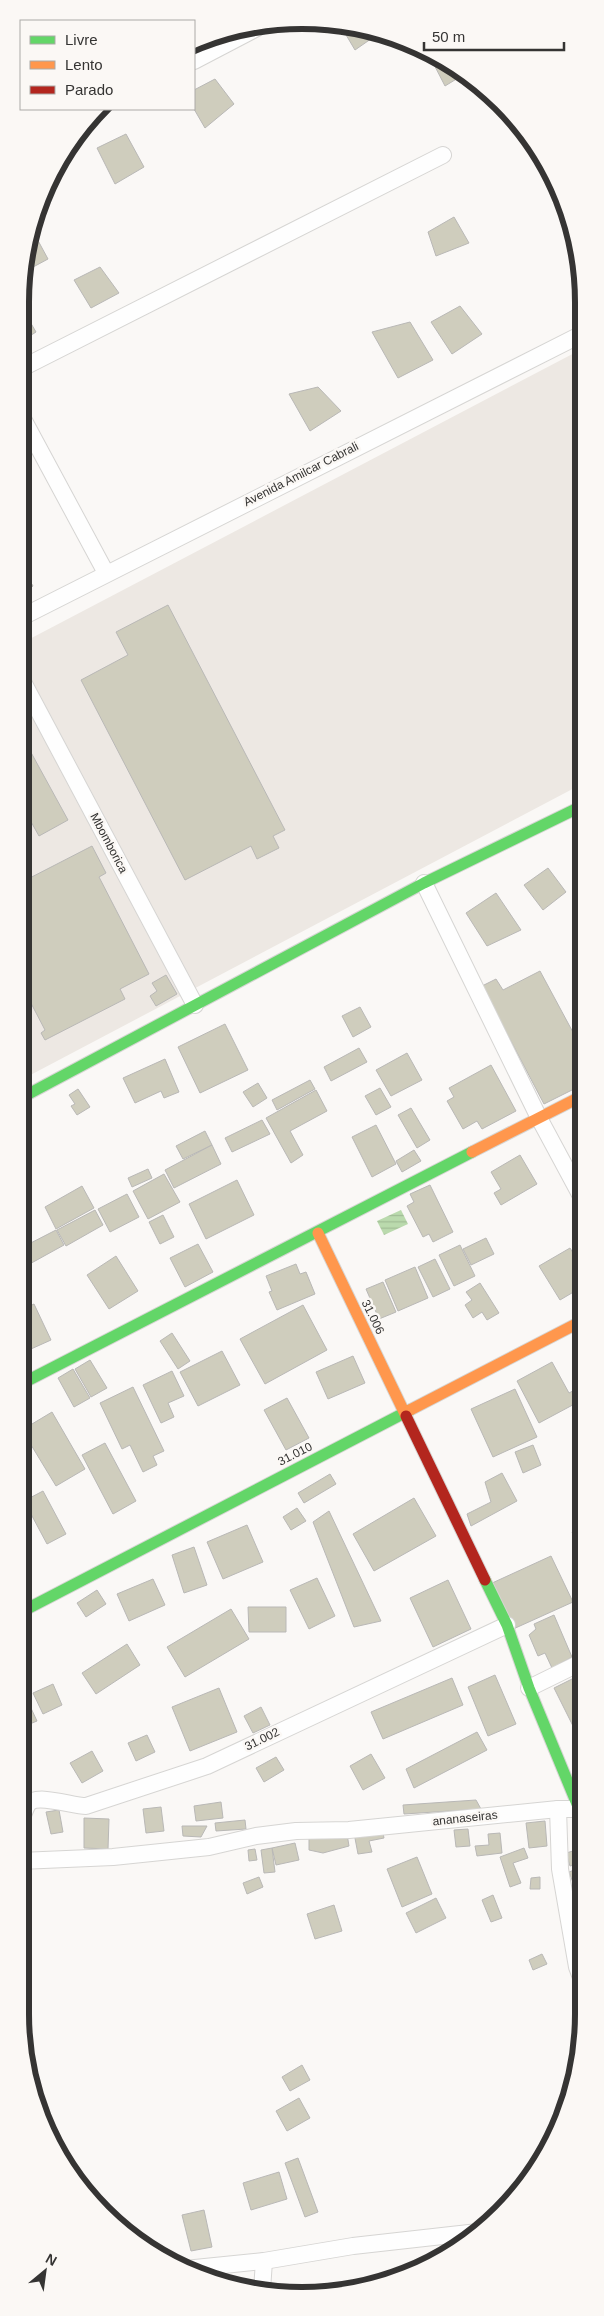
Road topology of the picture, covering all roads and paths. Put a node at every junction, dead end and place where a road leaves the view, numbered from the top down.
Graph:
1 (243, 35) edge
2 (195, 60) edge
3 (443, 155) dead end
4 (575, 338) edge
5 (29, 364) edge
6 (29, 429) edge
7 (106, 573) junction
8 (29, 613) edge
9 (29, 693) edge
10 (575, 809) edge
11 (424, 883) junction
12 (195, 1005) junction
13 (29, 1094) edge
14 (575, 1100) edge
15 (539, 1118) junction
16 (575, 1185) edge
17 (318, 1232) junction
18 (575, 1325) edge
19 (29, 1380) edge
20 (404, 1413) junction
21 (29, 1608) edge
22 (506, 1625) junction
23 (575, 1665) edge
24 (529, 1688) junction
25 (575, 1797) edge
26 (29, 1803) edge
27 (558, 1809) junction
28 (575, 1809) edge
29 (29, 1862) edge
30 (575, 1958) edge
31 (464, 2234) edge
32 (264, 2261) junction
33 (200, 2267) edge
34 (262, 2284) edge

1 - 2 street
3 - 5 street
4 - 7 street, Avenida Amilcar Cabrali
6 - 7 street
7 - 8 street, Avenida Amilcar Cabrali
9 - 12 street, Mbomborica
10 - 11 street
11 - 12 street
11 - 15 street
12 - 13 street
14 - 15 street
15 - 16 street
15 - 17 street
17 - 19 street
17 - 20 street, 31.006
18 - 20 street, 31.010
20 - 21 street, 31.010
20 - 22 street, 31.006
22 - 24 street, 31.006
22 - 26 street, 31.002
23 - 24 street
24 - 25 street, 31.006
27 - 28 street, ananaseiras
27 - 29 street, ananaseiras
27 - 30 street
31 - 32 street
32 - 33 street
32 - 34 street

